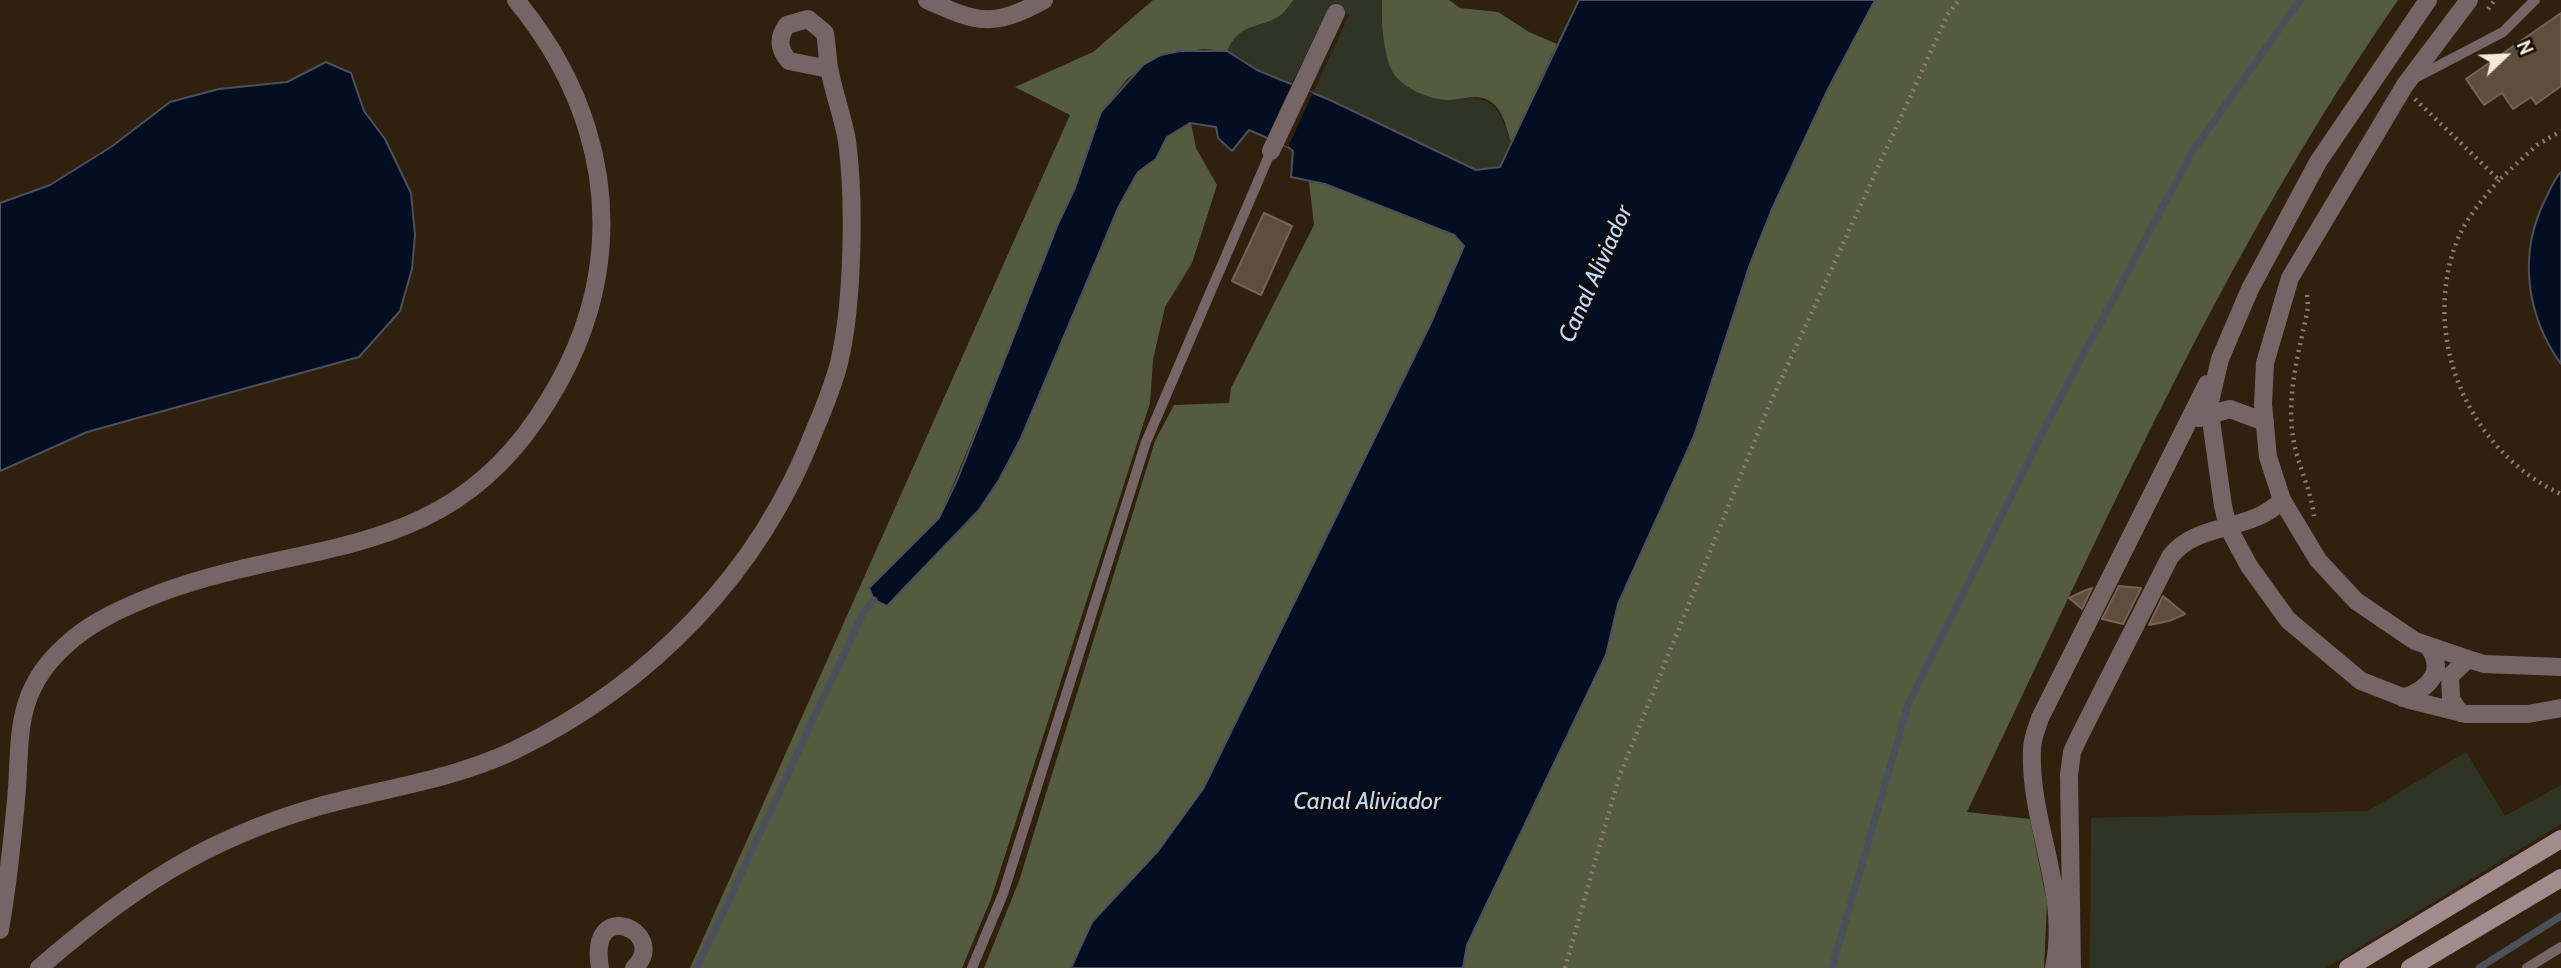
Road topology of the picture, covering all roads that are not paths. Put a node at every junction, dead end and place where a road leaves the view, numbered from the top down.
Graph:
1 (516, 0) edge
2 (927, 0) edge
3 (1044, 0) edge
4 (2428, 0) edge
5 (2469, 0) edge
6 (2535, 0) edge
7 (1336, 13) dead end
8 (829, 69) dead end
9 (2413, 91) junction
10 (1271, 151) joint
11 (2220, 359) junction
12 (2210, 413) junction
13 (2265, 422) junction
14 (2187, 425) junction
15 (2282, 500) junction
16 (2228, 527) junction
17 (2427, 645) junction
18 (2468, 659) junction
19 (2561, 667) edge
20 (2403, 698) junction
21 (2561, 708) edge
22 (2460, 713) junction
23 (2561, 839) edge
24 (2561, 878) edge
25 (0, 930) edge
26 (2561, 947) edge
27 (39, 968) edge
28 (600, 968) edge
29 (634, 968) edge
30 (972, 968) edge
31 (2054, 968) edge
32 (2072, 968) edge
33 (2348, 968) edge
34 (2410, 968) edge
35 (2527, 968) edge

1 - 25 street
2 - 3 street
4 - 11 street
5 - 9 street
6 - 9 lane
7 - 10 street
8 - 27 street
9 - 13 street
10 - 30 lane
11 - 12 street
11 - 14 street
12 - 13 street
12 - 14 street
12 - 16 street
13 - 15 street
14 - 31 street
15 - 16 street
15 - 17 street
16 - 20 street
16 - 32 street
17 - 18 street
17 - 20 street
18 - 19 street
18 - 22 street
20 - 22 street
21 - 22 street
23 - 33 main road
24 - 34 main road
26 - 35 lane
28 - 29 street

